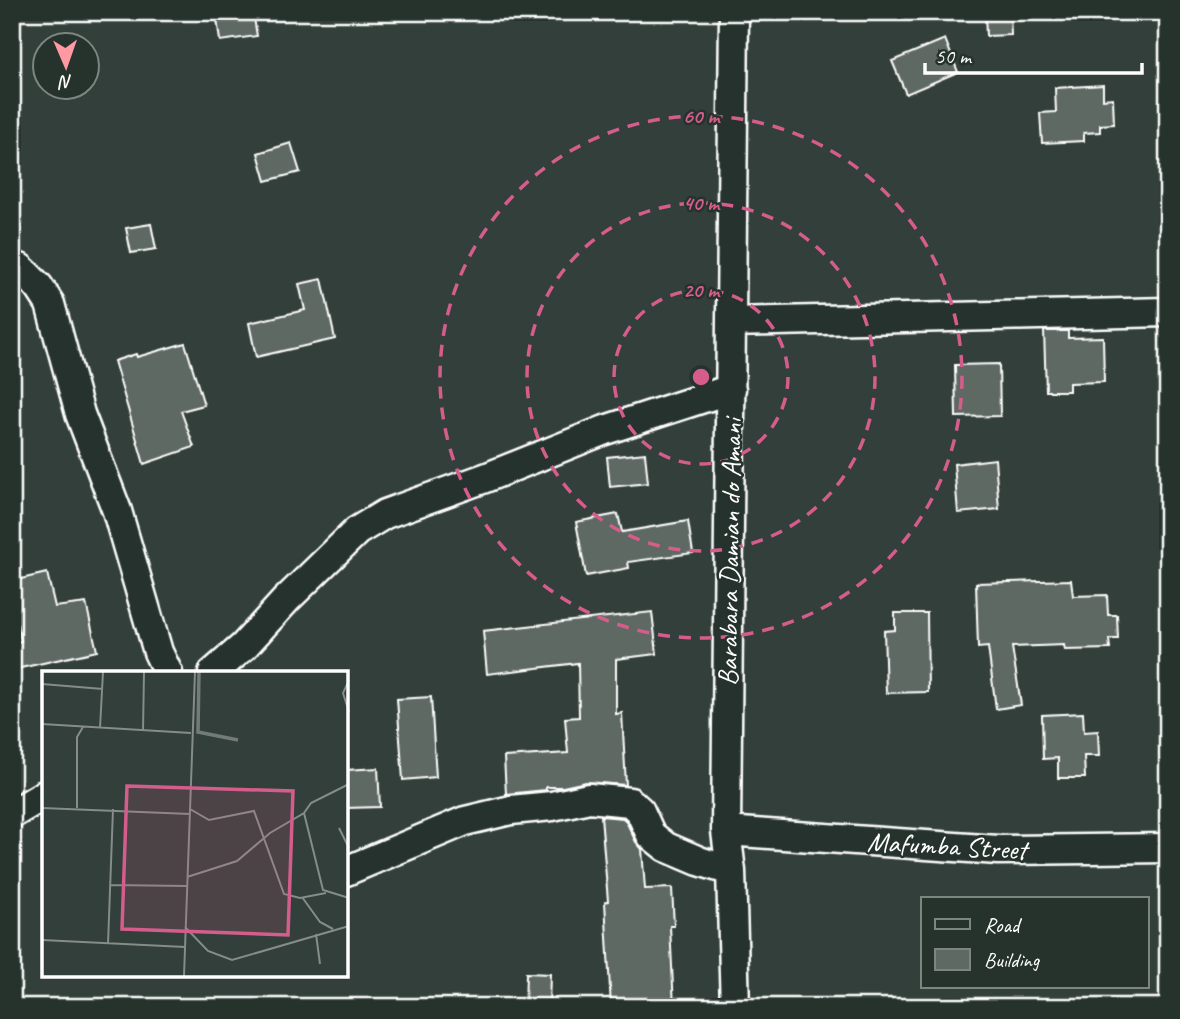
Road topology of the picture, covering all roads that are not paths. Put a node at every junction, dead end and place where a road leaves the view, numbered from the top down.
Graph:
1 (728, 18) edge
2 (12, 267) edge
3 (1168, 312) edge
4 (732, 322) junction
5 (731, 389) junction
6 (167, 671) edge
7 (215, 671) edge
8 (42, 796) edge
9 (12, 814) edge
10 (726, 831) junction
11 (1168, 848) edge
12 (348, 869) edge
13 (731, 871) junction
14 (735, 1007) edge

1 - 4 street, Barabara Damian do Amani
2 - 6 street
3 - 4 street
4 - 5 street, Barabara Damian do Amani
5 - 7 street
5 - 10 street, Barabara Damian do Amani
8 - 9 street
10 - 11 street, Mafumba Street
10 - 13 street, Barabara Damian do Amani
12 - 13 street
13 - 14 street, Barabara Damian do Amani

